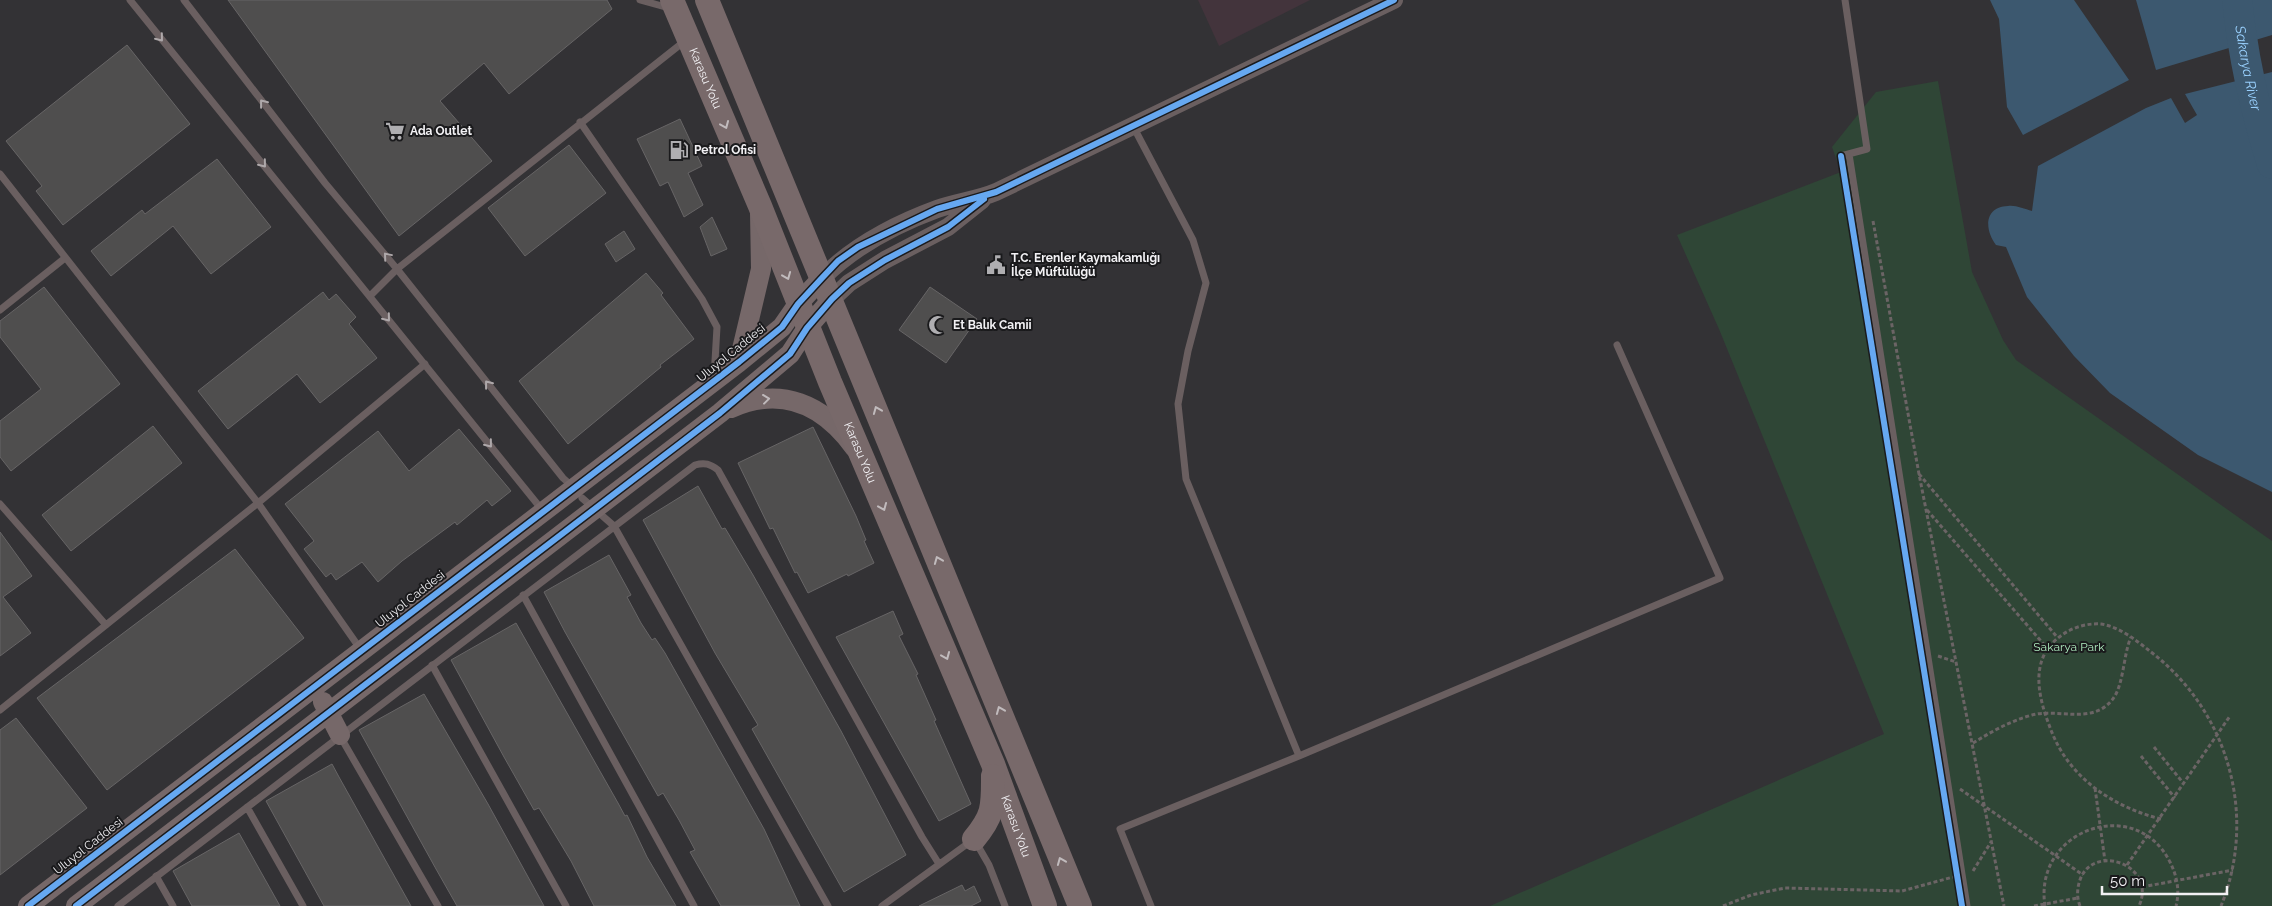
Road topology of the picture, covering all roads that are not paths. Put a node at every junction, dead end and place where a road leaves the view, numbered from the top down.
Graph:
1 (130, 0) edge
2 (184, 0) edge
3 (640, 0) edge
4 (707, 0) edge
5 (1394, 0) edge
6 (1845, 0) edge
7 (674, 5) edge
8 (688, 38) junction
9 (580, 122) junction
10 (1133, 125) junction
11 (0, 174) edge
12 (988, 196) junction
13 (760, 206) junction
14 (65, 258) junction
15 (397, 269) junction
16 (827, 288) junction
17 (370, 296) junction
18 (798, 304) junction
19 (0, 310) edge
20 (808, 328) junction
21 (1617, 346) dead end
22 (739, 362) junction
23 (425, 364) junction
24 (714, 382) junction
25 (720, 413) junction
26 (864, 461) junction
27 (584, 498) junction
28 (258, 503) junction
29 (0, 504) edge
30 (543, 510) junction
31 (614, 526) junction
32 (523, 595) junction
33 (106, 625) junction
34 (361, 651) junction
35 (432, 665) junction
36 (0, 710) edge
37 (328, 714) junction
38 (340, 735) junction
39 (1299, 756) junction
40 (993, 764) junction
41 (246, 807) junction
42 (974, 839) junction
43 (939, 864) junction
44 (156, 876) junction
45 (28, 906) edge
46 (76, 906) edge
47 (118, 906) edge
48 (173, 906) edge
49 (304, 906) edge
50 (438, 906) edge
51 (566, 906) edge
52 (694, 906) edge
53 (828, 906) edge
54 (882, 906) edge
55 (1005, 906) edge
56 (1046, 906) edge
57 (1080, 906) edge
58 (1151, 906) edge
59 (1967, 906) edge

1 -> 17 lane
15 -> 2 lane
3 - 7 lane
4 - 16 highway
5 - 10 street
6 - 59 lane
7 - 8 highway, Karasu Yolu
8 - 9 lane
8 -> 13 highway, Karasu Yolu
9 - 15 lane
9 - 24 lane
10 - 12 street
10 - 39 lane
11 - 14 lane
12 - 16 street
12 - 16 street
13 -> 18 highway, Karasu Yolu
13 - 22 main road
14 - 19 lane
14 - 28 lane
15 - 17 lane
27 -> 15 lane
16 - 18 main road, Uluyol Caddesi
16 - 20 main road, Uluyol Caddesi
57 -> 16 highway
17 -> 23 lane
18 - 20 highway, Karasu Yolu
18 - 22 main road, Uluyol Caddesi
20 - 25 main road, Uluyol Caddesi
20 - 26 highway, Karasu Yolu
21 - 39 lane
22 - 24 main road, Uluyol Caddesi
23 - 28 lane
23 -> 30 lane
24 - 27 main road, Uluyol Caddesi
25 -> 26 main road
25 - 27 main road, Uluyol Caddesi
26 -> 40 highway, Karasu Yolu
27 - 30 main road, Uluyol Caddesi
27 - 31 lane
27 - 37 main road, Uluyol Caddesi
28 - 33 lane
28 - 34 lane
29 - 33 lane
30 - 34 main road, Uluyol Caddesi
31 - 32 lane
31 - 43 lane
31 - 53 lane
32 - 35 lane
32 - 52 lane
33 - 36 lane
34 - 37 main road
34 - 45 main road, Uluyol Caddesi
35 - 38 lane
35 - 51 lane
37 - 38 main road
37 - 46 main road, Uluyol Caddesi
38 - 41 lane
38 - 50 lane
39 - 58 lane
40 - 42 highway
40 - 56 highway, Karasu Yolu
41 - 44 lane
41 - 49 lane
42 - 43 lane
42 - 55 lane
43 - 54 lane
44 - 47 lane
44 - 48 lane

